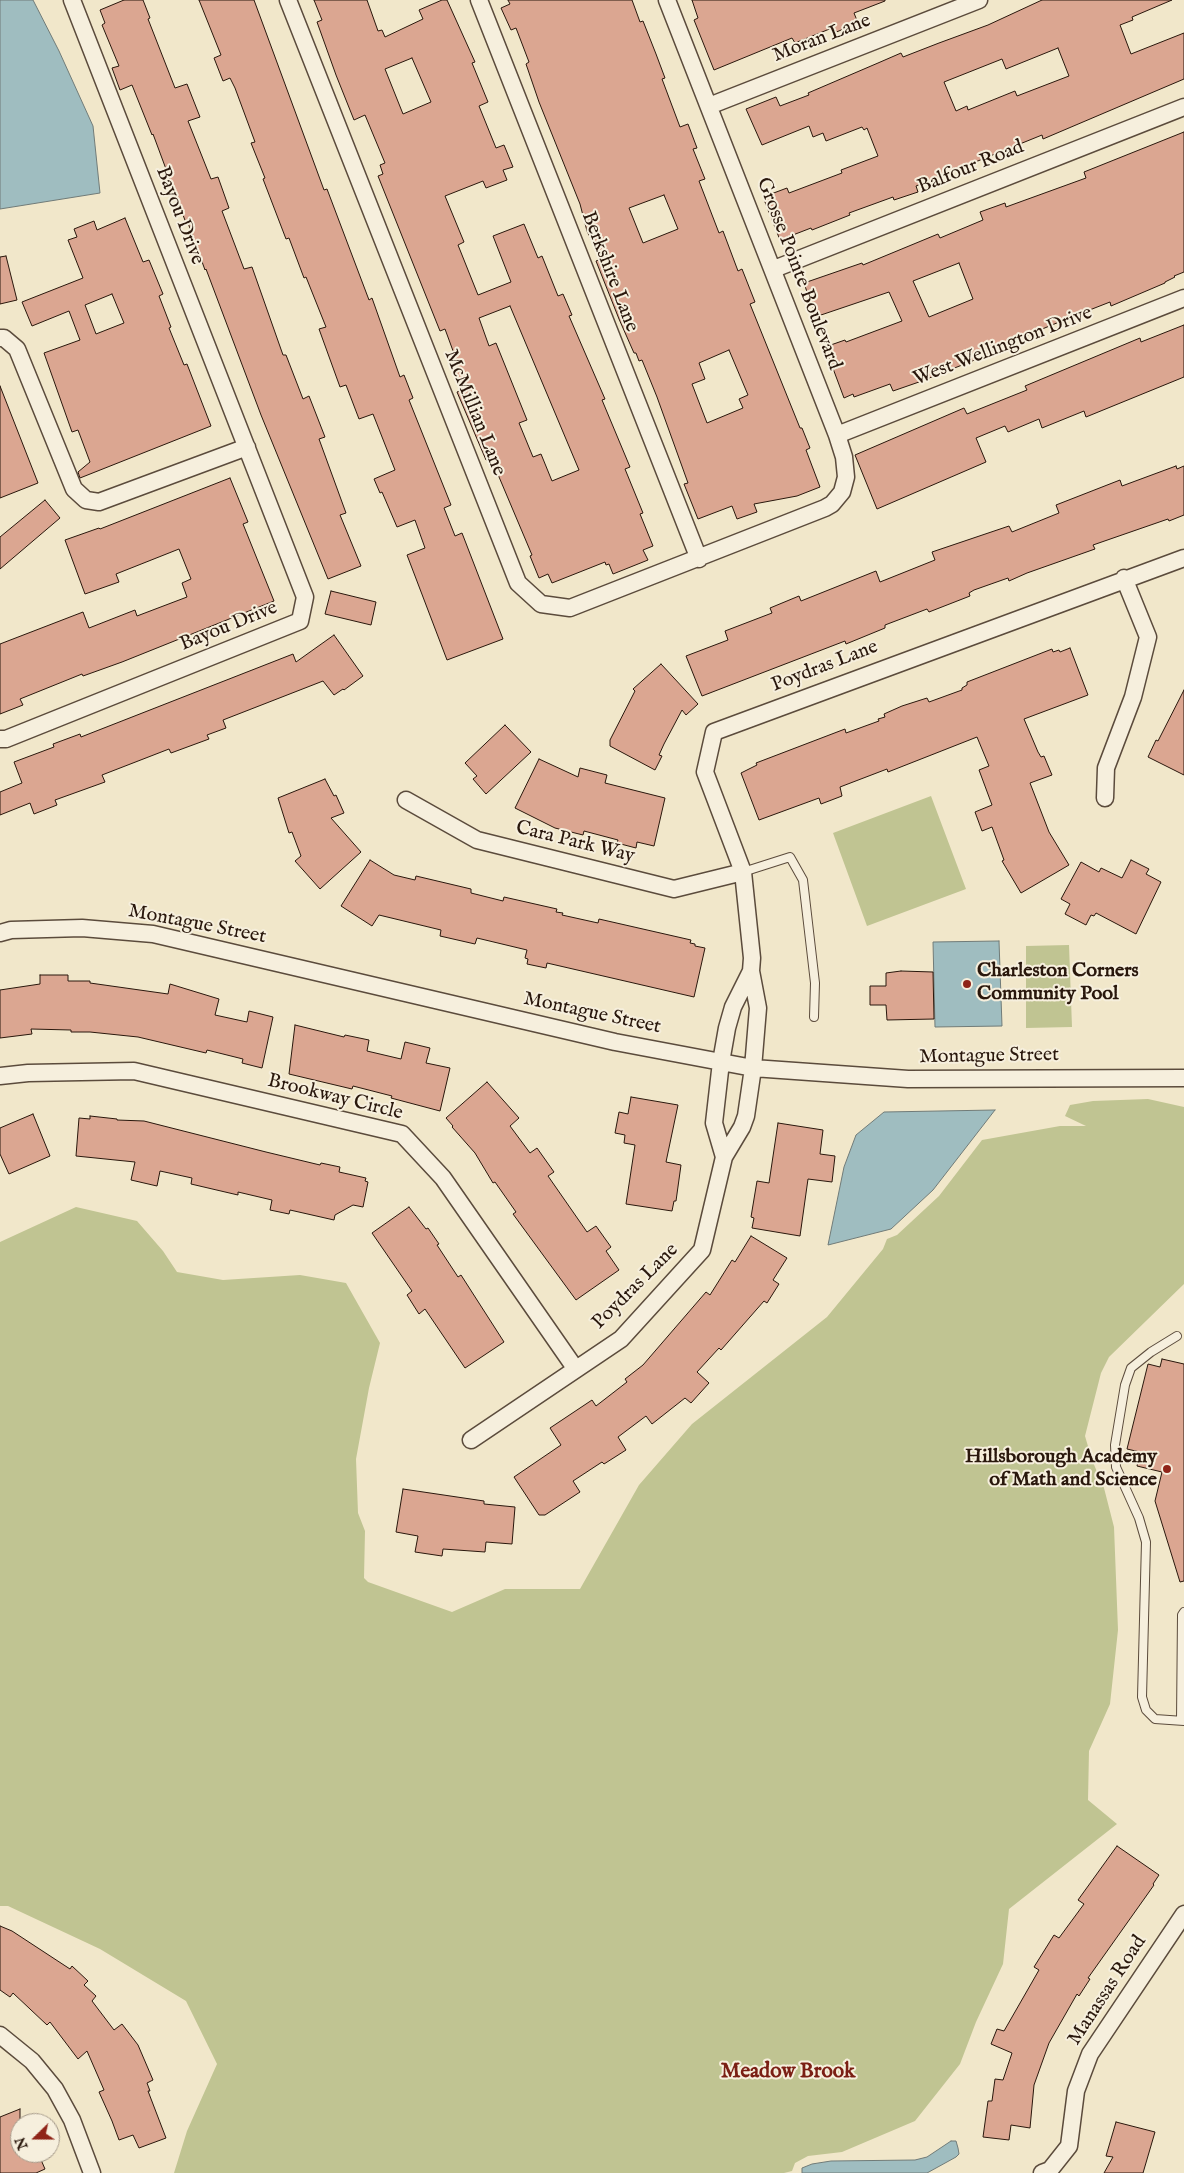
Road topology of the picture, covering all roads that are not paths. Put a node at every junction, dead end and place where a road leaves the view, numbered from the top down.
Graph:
1 (72, 0) edge
2 (288, 0) edge
3 (479, 0) edge
4 (667, 0) edge
5 (979, 0) edge
6 (709, 106) junction
7 (1184, 107) edge
8 (774, 269) junction
9 (1184, 298) edge
10 (0, 338) edge
11 (837, 435) junction
12 (246, 447) junction
13 (772, 529) joint
14 (1184, 558) edge
15 (699, 559) junction
16 (1124, 578) junction
17 (0, 739) edge
18 (1105, 798) dead end
19 (406, 800) dead end
20 (743, 872) junction
21 (0, 932) edge
22 (751, 972) junction
23 (814, 1017) dead end
24 (721, 1062) junction
25 (753, 1068) junction
26 (0, 1076) edge
27 (1184, 1078) edge
28 (724, 1157) junction
29 (1178, 1336) dead end
30 (575, 1368) junction
31 (471, 1440) dead end
32 (1184, 1612) edge
33 (1182, 1721) edge
34 (1184, 1914) edge
35 (0, 2035) edge
36 (92, 2173) edge
37 (1042, 2173) edge

1 - 12 street, Bayou Drive
2 - 15 street, McMillian Lane
3 - 15 street, Berkshire Lane
4 - 6 street, Grosse Pointe Boulevard
5 - 6 street, Moran Lane
6 - 8 street, Grosse Pointe Boulevard
7 - 8 street, Balfour Road
8 - 11 street, Grosse Pointe Boulevard
9 - 11 street, West Wellington Drive
10 - 12 street
11 - 13 street, Grosse Pointe Boulevard
12 - 17 street, Bayou Drive
13 - 15 street, McMillian Lane
14 - 16 street, Poydras Lane
16 - 18 street
16 - 20 street, Poydras Lane
19 - 20 street, Cara Park Way
20 - 22 street, Poydras Lane
20 - 23 lane
21 - 24 street, Montague Street
22 - 24 street, Poydras Lane
22 - 25 street, Poydras Lane
24 - 25 street, Montague Street
24 - 28 street, Poydras Lane
25 - 27 street, Montague Street
25 - 28 street, Poydras Lane
26 - 30 street, Brookway Circle
28 - 30 street, Poydras Lane
29 - 33 lane
30 - 31 street, Poydras Lane
32 - 33 lane
34 - 37 street, Manassas Road
35 - 36 street

